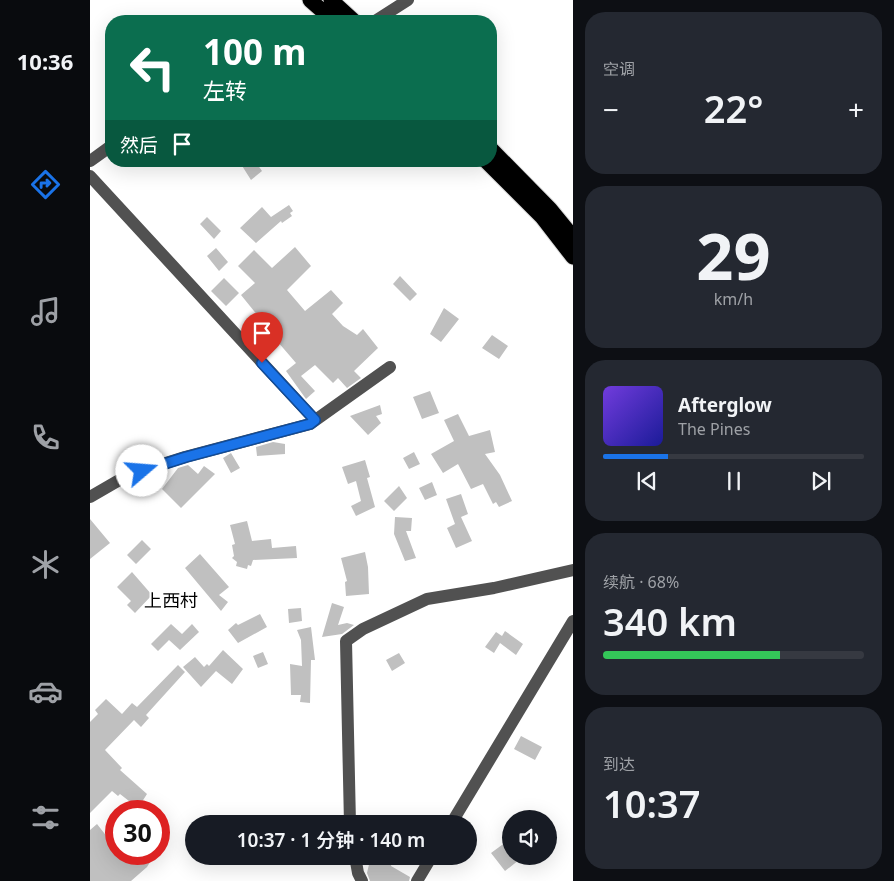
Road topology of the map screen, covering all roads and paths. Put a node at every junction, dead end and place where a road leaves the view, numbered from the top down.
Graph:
1 (310, 0) edge
2 (331, 0) edge
3 (408, 0) edge
4 (324, 15) edge
5 (347, 15) edge
6 (384, 15) edge
7 (105, 150) edge
8 (497, 155) edge
9 (90, 161) edge
10 (492, 167) edge
11 (90, 176) edge
12 (573, 237) edge
13 (573, 257) edge
14 (390, 367) dead end
15 (315, 420) junction
16 (90, 497) edge
17 (573, 570) edge
18 (573, 621) edge
19 (350, 815) edge
20 (456, 815) edge
21 (357, 865) edge
22 (427, 865) edge
23 (362, 881) edge
24 (418, 881) edge

1 - 4 highway
2 - 5 highway
3 - 6 street
7 - 9 street
8 - 12 highway
10 - 13 highway
11 - 15 street
14 - 15 street
15 - 16 street
17 - 19 street
18 - 20 street
21 - 23 street
22 - 24 street

